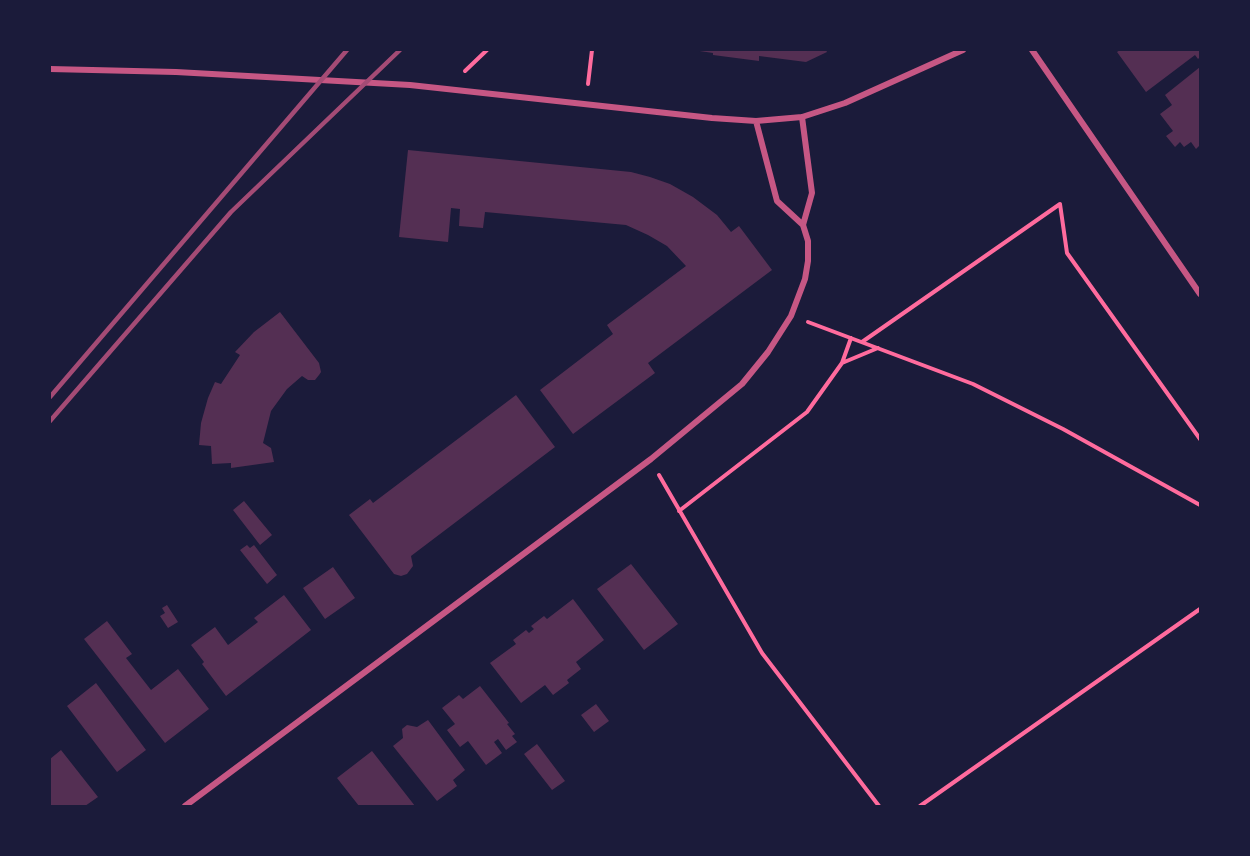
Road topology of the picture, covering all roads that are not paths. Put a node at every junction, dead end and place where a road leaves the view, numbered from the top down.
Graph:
1 (963, 50) edge
2 (1032, 50) edge
3 (50, 69) edge
4 (802, 117) junction
5 (756, 121) junction
6 (803, 225) junction
7 (1200, 294) edge
8 (184, 807) edge

1 - 4 street
2 - 7 street
3 - 5 street
4 - 5 street
4 - 6 street
5 - 6 street
6 - 8 street

